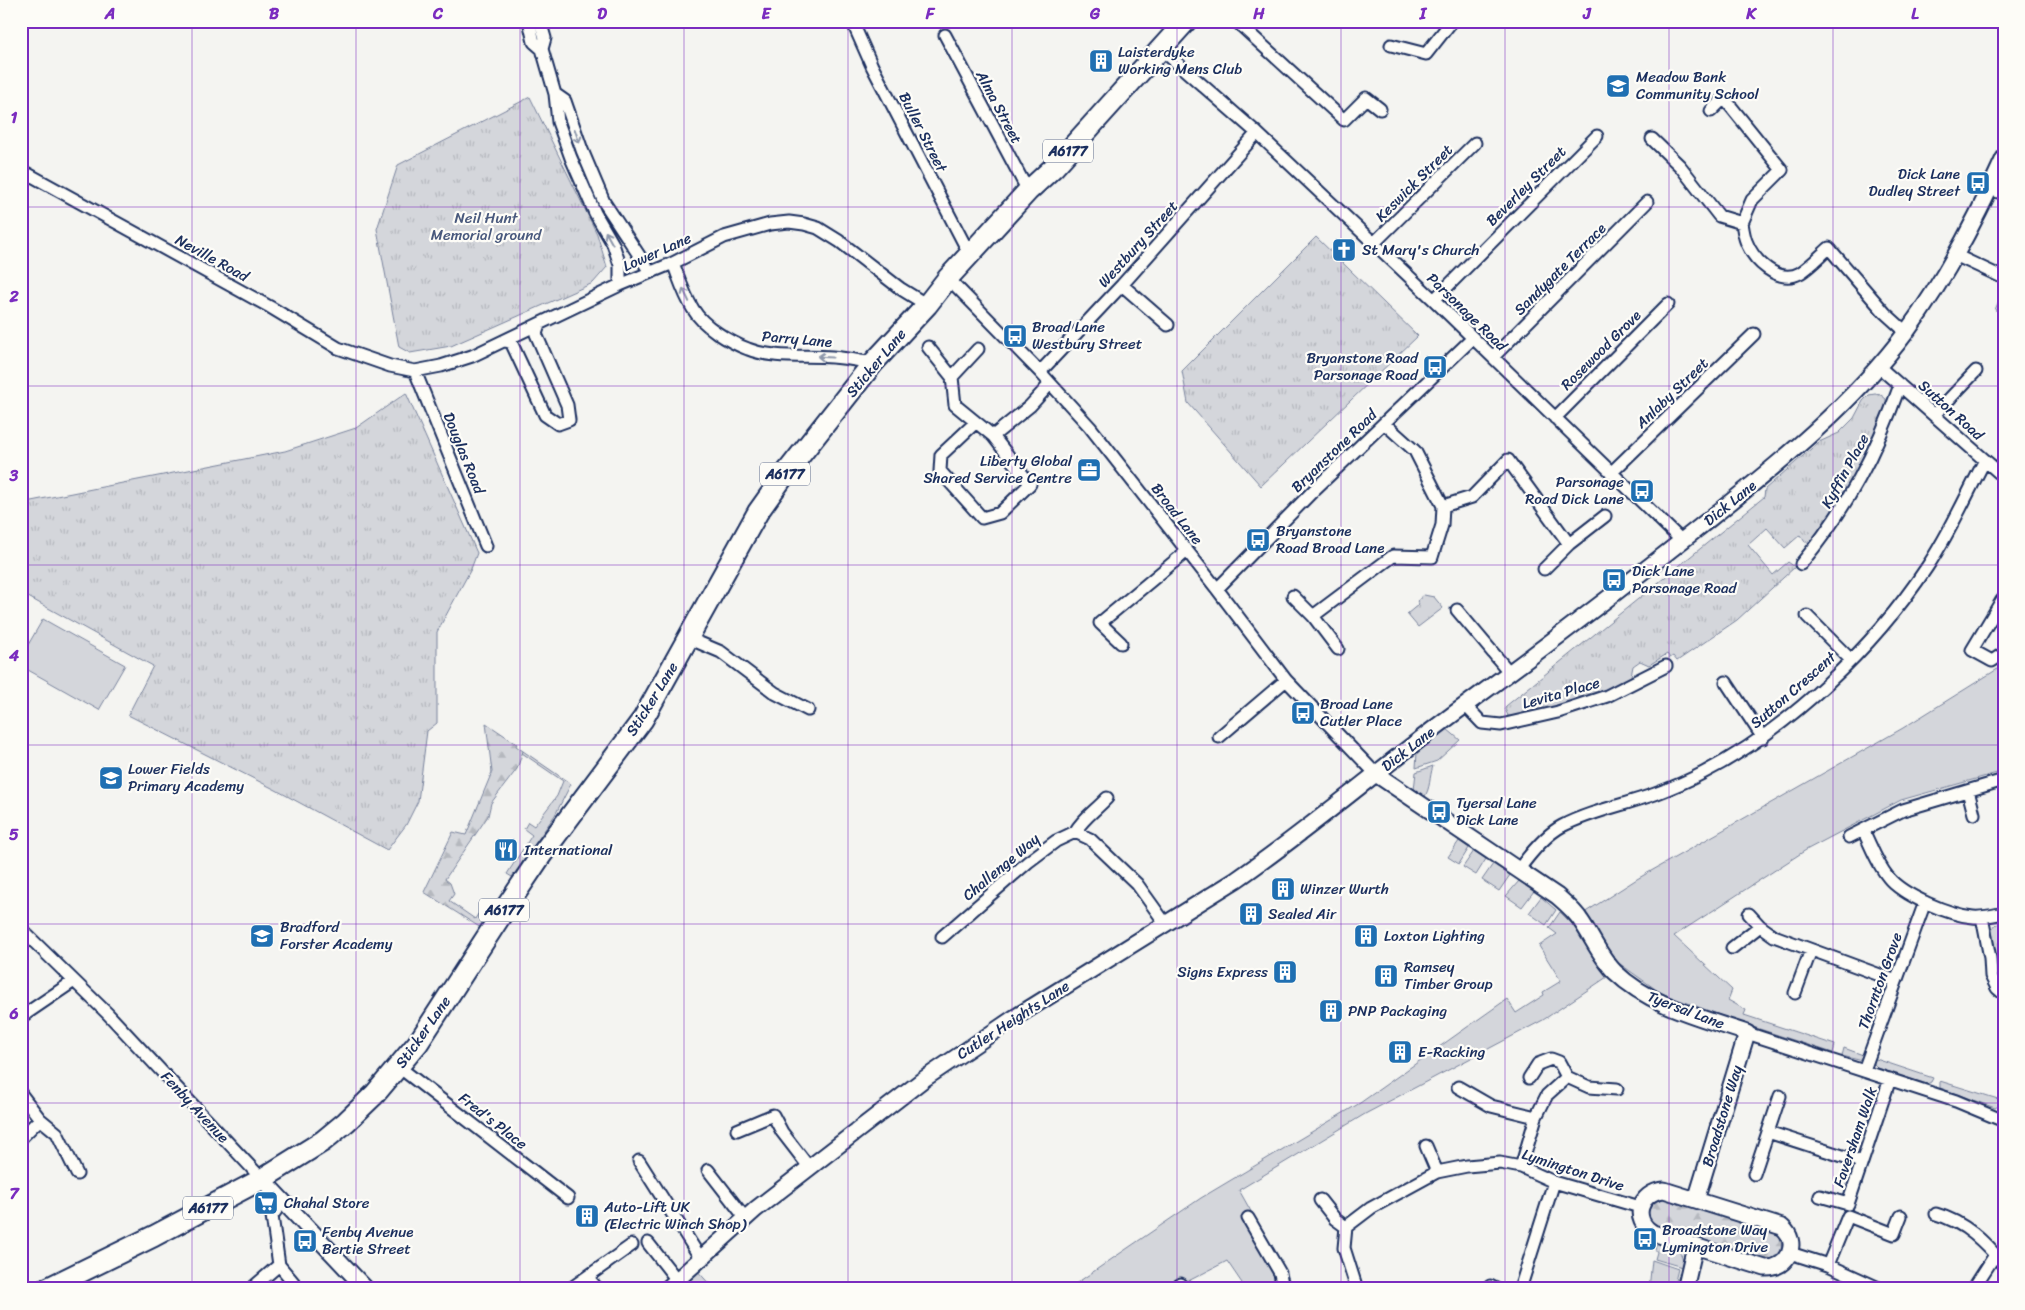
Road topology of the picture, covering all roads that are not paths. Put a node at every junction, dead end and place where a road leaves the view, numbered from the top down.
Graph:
1 (529, 21) edge
2 (540, 21) edge
3 (852, 21) edge
4 (1186, 21) edge
5 (1236, 21) edge
6 (1452, 21) edge
7 (945, 36) dead end
8 (1391, 46) dead end
9 (1161, 48) junction
10 (542, 49) junction
11 (555, 94) junction
12 (1380, 109) dead end
13 (1711, 111) dead end
14 (1257, 133) junction
15 (1597, 136) dead end
16 (1652, 139) dead end
17 (1475, 143) dead end
18 (2004, 158) edge
19 (21, 170) edge
20 (1028, 191) junction
21 (1997, 191) edge
22 (1648, 202) dead end
23 (1742, 222) junction
24 (1374, 243) junction
25 (970, 255) junction
26 (1955, 255) junction
27 (673, 262) junction
28 (650, 272) junction
29 (948, 278) junction
30 (2004, 278) edge
31 (620, 284) junction
32 (1122, 285) junction
33 (1434, 300) junction
34 (1668, 304) dead end
35 (927, 305) junction
36 (539, 325) junction
37 (1168, 325) dead end
38 (1906, 332) junction
39 (1754, 334) dead end
40 (1473, 338) junction
41 (505, 340) junction
42 (928, 346) dead end
43 (978, 349) dead end
44 (1493, 357) junction
45 (873, 363) junction
46 (390, 366) joint
47 (1878, 366) junction
48 (414, 371) junction
49 (1976, 371) dead end
50 (1040, 372) junction
51 (952, 377) junction
52 (1050, 384) junction
53 (1900, 385) junction
54 (1934, 415) junction
55 (1555, 418) junction
56 (975, 423) junction
57 (1385, 424) junction
58 (993, 436) junction
59 (1985, 460) junction
60 (1611, 473) junction
61 (2004, 477) edge
62 (1443, 506) junction
63 (1605, 516) dead end
64 (1682, 541) junction
65 (1569, 544) junction
66 (486, 546) dead end
67 (1187, 551) junction
68 (1801, 564) dead end
69 (1544, 569) dead end
70 (1218, 589) junction
71 (1293, 596) dead end
72 (2002, 600) dead end
73 (1457, 610) dead end
74 (1313, 616) junction
75 (1807, 616) dead end
76 (688, 638) junction
77 (1121, 643) dead end
78 (1338, 649) dead end
79 (2004, 654) edge
80 (1851, 660) junction
81 (1666, 666) dead end
82 (1510, 673) junction
83 (1286, 680) junction
84 (1726, 682) dead end
85 (1465, 705) junction
86 (808, 710) dead end
87 (1219, 737) dead end
88 (1763, 738) junction
89 (1376, 774) junction
90 (2004, 780) edge
91 (1968, 791) junction
92 (1107, 798) dead end
93 (1974, 814) dead end
94 (1863, 830) junction
95 (1075, 832) junction
96 (1848, 837) dead end
97 (1519, 869) junction
98 (1925, 902) junction
99 (2004, 913) edge
100 (1750, 914) dead end
101 (1982, 917) junction
102 (1165, 923) junction
103 (1760, 926) junction
104 (21, 929) edge
105 (942, 937) dead end
106 (1732, 948) dead end
107 (1811, 950) junction
108 (1896, 980) junction
109 (74, 981) junction
110 (1795, 993) dead end
111 (2004, 994) edge
112 (21, 1017) edge
113 (1748, 1032) junction
114 (399, 1067) junction
115 (1864, 1070) junction
116 (1566, 1077) junction
117 (1529, 1078) dead end
118 (1890, 1080) junction
119 (1458, 1087) dead end
120 (1616, 1089) dead end
121 (21, 1094) edge
122 (1780, 1096) dead end
123 (1536, 1116) junction
124 (40, 1119) junction
125 (2004, 1120) edge
126 (736, 1130) dead end
127 (1768, 1132) junction
128 (21, 1138) edge
129 (1426, 1146) dead end
130 (639, 1161) dead end
131 (1861, 1162) junction
132 (1521, 1167) junction
133 (809, 1168) junction
134 (708, 1170) dead end
135 (1437, 1172) junction
136 (77, 1174) dead end
137 (1754, 1174) dead end
138 (262, 1179) junction
139 (1554, 1182) junction
140 (1820, 1196) dead end
141 (568, 1198) dead end
142 (1320, 1200) dead end
143 (1696, 1200) junction
144 (282, 1202) junction
145 (1640, 1207) junction
146 (1936, 1214) dead end
147 (1901, 1216) dead end
148 (1248, 1218) dead end
149 (746, 1219) junction
150 (1346, 1227) junction
151 (648, 1243) dead end
152 (632, 1245) dead end
153 (1695, 1246) junction
154 (1790, 1253) junction
155 (1995, 1254) junction
156 (701, 1259) junction
157 (280, 1264) junction
158 (1828, 1265) junction
159 (2004, 1265) edge
160 (587, 1277) junction
161 (672, 1284) edge
162 (1860, 1284) edge
163 (46, 1289) edge
164 (251, 1289) edge
165 (299, 1289) edge
166 (366, 1289) edge
167 (570, 1289) edge
168 (598, 1289) edge
169 (1283, 1289) edge
170 (1357, 1289) edge
171 (1520, 1289) edge
172 (1685, 1289) edge
173 (1881, 1289) edge
174 (1973, 1289) edge

1 - 10 street
2 - 10 street
3 - 25 street, Buller Street
4 - 9 highway, Sticker Lane / A6177
5 - 12 street
6 - 8 street
7 - 20 street, Alma Street
9 - 14 street, Parsonage Road
9 - 20 highway, Sticker Lane / A6177
10 - 11 street
11 -> 28 street
31 -> 11 street
13 - 23 street
14 - 24 street, Parsonage Road
14 - 32 street, Westbury Street
15 - 33 street, Beverley Street
16 - 23 street
17 - 24 street, Keswick Street
18 - 21 street, Dick Lane
19 - 46 street, Neville Road
20 - 25 highway, Sticker Lane / A6177
21 - 26 street, Dick Lane
22 - 44 street, Sandygate Terrace
23 - 38 street
24 - 33 street, Parsonage Road
25 - 29 highway, Sticker Lane / A6177
26 - 30 street
26 - 38 street, Dick Lane
27 - 28 street, Lower Lane
27 - 35 street, Lower Lane
45 -> 27 street, Parry Lane
28 - 31 street, Lower Lane
29 - 35 highway, Sticker Lane / A6177
29 - 50 street, Broad Lane
31 - 36 street, Lower Lane
32 - 37 street
32 - 50 street, Westbury Street
33 - 40 street, Parsonage Road
34 - 55 street, Rosewood Grove
35 - 45 highway, Sticker Lane / A6177
36 - 41 street, Lower Lane
36 - 41 street
38 - 47 street, Dick Lane
39 - 60 street, Anlaby Street
40 - 44 street, Parsonage Road
40 - 57 street, Bryanstone Road
41 - 48 street, Lower Lane
42 - 51 street
43 - 51 street
44 - 55 street, Parsonage Road
45 - 76 highway, Sticker Lane / A6177
46 - 48 street, Lower Lane
47 - 53 street, Sutton Road
47 - 64 street, Dick Lane
48 - 66 street, Douglas Road
49 - 54 street
50 - 52 street, Broad Lane
51 - 56 street
52 - 58 street
52 - 67 street, Broad Lane
53 - 54 street, Sutton Road
53 - 68 street, Kyffin Place
54 - 59 street, Sutton Road
55 - 60 street, Parsonage Road
56 - 58 street
56 - 58 street
57 - 62 street
57 - 70 street, Bryanstone Road
59 - 61 street, Sutton Road
59 - 80 street, Sutton Crescent
60 - 64 street, Parsonage Road
62 - 65 street
62 - 74 street
63 - 65 street
64 - 82 street, Dick Lane
65 - 69 street
67 - 70 street, Broad Lane
67 - 77 street
70 - 83 street, Broad Lane
71 - 74 street
72 - 79 street
73 - 82 street
74 - 78 street
75 - 80 street
76 - 86 street
76 - 114 highway, Sticker Lane / A6177
80 - 88 street, Sutton Crescent
81 - 85 street, Levita Place
82 - 85 street, Dick Lane
83 - 87 street
83 - 89 street, Broad Lane
84 - 88 street
85 - 89 street, Dick Lane
88 - 97 street, Sutton Crescent
89 - 97 street, Tyersal Lane
89 - 102 street, Cutler Heights Lane
90 - 91 street
91 - 93 street
91 - 94 street
92 - 95 street
94 - 96 street
94 - 98 street
95 - 102 street
95 - 105 street, Challenge Way
97 - 113 street, Tyersal Lane
98 - 101 street
98 - 108 street, Thornton Grove
99 - 101 street
100 - 103 street
101 - 111 street
102 - 133 street, Cutler Heights Lane
103 - 106 street
103 - 107 street
104 - 109 street, Fenby Avenue
107 - 108 street
107 - 110 street
108 - 115 street, Thornton Grove
109 - 112 street
109 - 138 street, Fenby Avenue
113 - 115 street, Tyersal Lane
113 - 143 street, Broadstone Way
114 - 138 highway, Sticker Lane / A6177
114 - 141 street, Fred's Place
115 - 118 street, Tyersal Lane
116 - 117 street
116 - 120 street
116 - 123 street
118 - 125 street, Tyersal Lane
118 - 131 street, Faversham Walk
119 - 123 street
121 - 124 street
122 - 127 street
123 - 132 street
124 - 128 street
124 - 136 street
126 - 133 street
127 - 131 street
127 - 137 street
129 - 135 street
130 - 156 street
131 - 140 street, Faversham Walk
132 - 135 street, Lymington Drive
132 - 139 street, Lymington Drive
133 - 149 street, Cutler Heights Lane
134 - 149 street
135 - 150 street, Lymington Drive
138 - 144 street, Fenby Avenue
138 - 163 highway, Sticker Lane / A6177
139 - 145 street, Lymington Drive
139 - 171 street
142 - 150 street
143 - 145 street
143 - 154 street
144 - 157 street
144 - 166 street, Fenby Avenue
145 - 153 street
146 - 155 street
147 - 158 street
148 - 169 street
149 - 156 street, Cutler Heights Lane
150 - 170 street
151 - 161 street
152 - 160 street
153 - 154 street
153 - 172 street
154 - 158 street
155 - 159 street
155 - 174 street
156 - 161 street, Cutler Heights Lane
157 - 164 street
157 - 165 street
158 - 162 street
160 - 167 street
160 - 168 street
162 - 173 street

